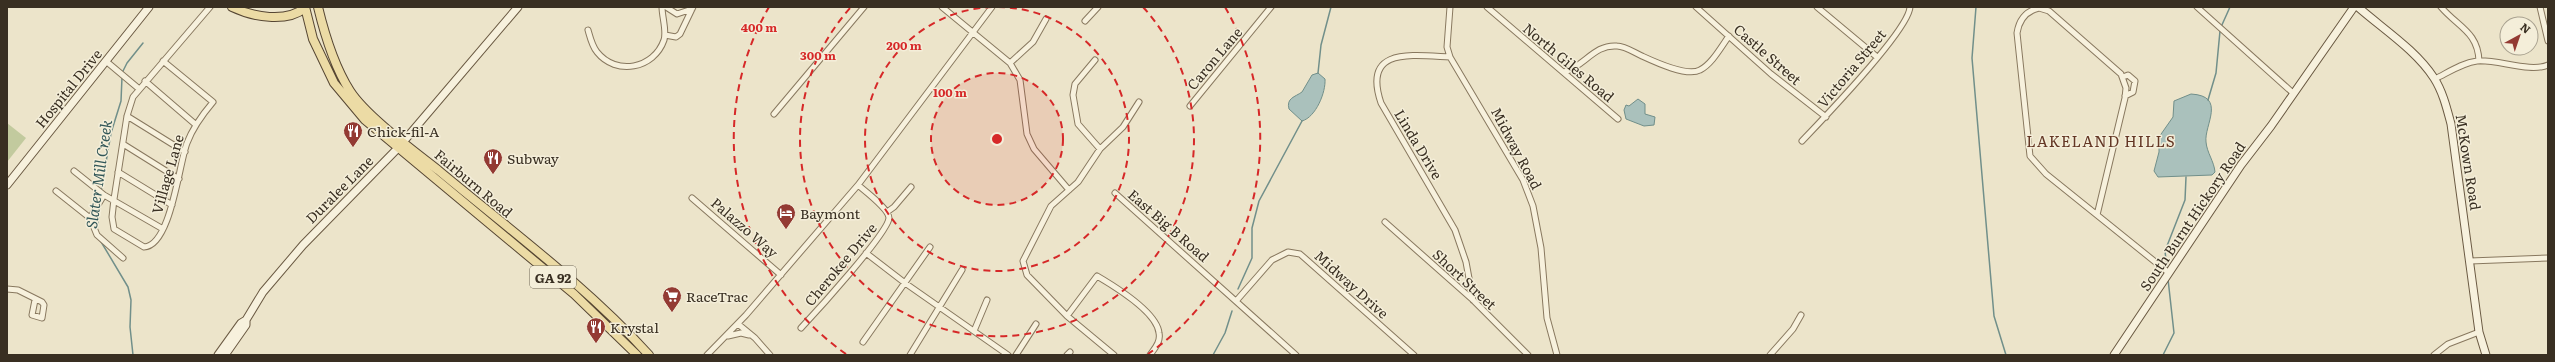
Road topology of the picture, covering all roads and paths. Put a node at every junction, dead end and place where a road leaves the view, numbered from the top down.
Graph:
1 (149, 7) edge
2 (210, 7) edge
3 (232, 7) edge
4 (305, 7) edge
5 (318, 7) edge
6 (518, 7) edge
7 (662, 7) edge
8 (666, 7) edge
9 (864, 7) edge
10 (942, 7) edge
11 (992, 7) edge
12 (1098, 7) edge
13 (1271, 7) edge
14 (1450, 7) edge
15 (1487, 7) edge
16 (1696, 7) edge
17 (1817, 7) edge
18 (1910, 7) edge
19 (2197, 7) edge
20 (2354, 7) edge
21 (2358, 7) edge
22 (2441, 7) edge
23 (2540, 7) edge
24 (693, 8) edge
25 (1046, 19) dead end
26 (1086, 21) dead end
27 (588, 30) dead end
28 (974, 34) junction
29 (665, 35) junction
30 (1729, 36) junction
31 (2548, 41) edge
32 (1450, 57) junction
33 (1877, 57) junction
34 (1095, 60) dead end
35 (163, 61) junction
36 (2479, 61) junction
37 (107, 62) junction
38 (1010, 63) junction
39 (2548, 65) edge
40 (1564, 72) junction
41 (2122, 77) junction
42 (2435, 79) junction
43 (145, 81) junction
44 (138, 88) junction
45 (2293, 93) junction
46 (2125, 96) junction
47 (1139, 102) dead end
48 (1190, 106) dead end
49 (774, 114) dead end
50 (127, 116) junction
51 (1826, 116) junction
52 (1618, 119) dead end
53 (195, 124) junction
54 (1802, 141) dead end
55 (123, 144) junction
56 (401, 145) junction
57 (1100, 149) junction
58 (185, 152) junction
59 (74, 171) dead end
60 (118, 172) junction
61 (179, 179) junction
62 (7, 185) edge
63 (858, 185) junction
64 (911, 186) dead end
65 (1069, 190) junction
66 (56, 191) dead end
67 (1114, 193) dead end
68 (104, 195) junction
69 (692, 198) dead end
70 (114, 200) junction
71 (172, 205) junction
72 (887, 212) junction
73 (2097, 215) junction
74 (90, 218) junction
75 (1384, 222) dead end
76 (163, 229) junction
77 (930, 247) dead end
78 (866, 253) junction
79 (123, 258) dead end
80 (2548, 258) edge
81 (2470, 261) junction
82 (962, 270) dead end
83 (2168, 273) junction
84 (781, 275) junction
85 (905, 283) junction
86 (7, 289) edge
87 (35, 300) dead end
88 (987, 300) dead end
89 (1237, 300) junction
90 (1473, 300) junction
91 (941, 307) junction
92 (746, 315) junction
93 (1801, 315) dead end
94 (1067, 316) junction
95 (246, 320) junction
96 (738, 324) junction
97 (1036, 324) dead end
98 (801, 328) dead end
99 (974, 331) junction
100 (748, 332) junction
101 (2479, 332) junction
102 (727, 336) junction
103 (755, 338) junction
104 (863, 342) dead end
105 (218, 355) edge
106 (225, 355) edge
107 (637, 355) edge
108 (649, 355) edge
109 (706, 355) edge
110 (770, 355) edge
111 (910, 355) edge
112 (1008, 355) edge
113 (1016, 355) edge
114 (1114, 355) edge
115 (1150, 355) edge
116 (1296, 355) edge
117 (1414, 355) edge
118 (1528, 355) edge
119 (1557, 355) edge
120 (1770, 355) edge
121 (2114, 355) edge
122 (2434, 355) edge
123 (2486, 355) edge

1 - 37 street, Hospital Drive
2 - 35 street
3 - 4 main road, Fairburn Road
4 - 56 main road, Fairburn Road / GA 92
5 - 56 main road, Fairburn Road / GA 92
6 - 56 street, Duralee Lane
7 - 29 street
8 - 24 street
9 - 49 street
10 - 28 street
11 - 28 street
12 - 26 street
13 - 48 street, Caron Lane
14 - 32 street, Midway Road
15 - 40 street, North Giles Road
16 - 30 street, Castle Street
17 - 33 street
18 - 33 street, Victoria Street
19 - 45 street
20 - 45 street, South Burnt Hickory Road
21 - 42 street, McKown Road
22 - 36 street
23 - 31 street
24 - 29 street
25 - 38 street
27 - 29 street
28 - 38 street
28 - 63 street
30 - 40 street
30 - 51 street, Castle Street
32 - 90 street, Linda Drive
32 - 119 street, Midway Road
33 - 51 street, Victoria Street
34 - 57 street
35 - 43 street
35 - 53 street, Village Lane
36 - 39 street
36 - 42 street
37 - 44 street
37 - 62 street, Hospital Drive
38 - 65 street
40 - 52 street, North Giles Road
41 - 46 street
41 - 46 street
41 - 73 street
42 - 81 street, McKown Road
43 - 44 street
43 - 53 street
44 - 50 street
45 - 83 street, South Burnt Hickory Road
46 - 73 street
47 - 57 street
50 - 55 street
50 - 58 street
51 - 54 street, Victoria Street
53 - 58 street, Village Lane
55 - 60 street
55 - 61 street
56 - 95 street, Duralee Lane
56 - 107 main road, Fairburn Road / GA 92
56 - 108 main road, Fairburn Road / GA 92
57 - 65 street
58 - 61 street, Village Lane
59 - 68 street
60 - 70 street
60 - 71 street
61 - 71 street, Village Lane
63 - 72 street, Cherokee Drive
63 - 84 street
64 - 72 street, Cherokee Drive
65 - 94 street
66 - 74 street
67 - 89 street, East Big B Road
68 - 70 street
68 - 74 street
69 - 84 street, Palazzo Way
70 - 76 street
70 - 76 street, Village Lane
71 - 76 street, Village Lane
72 - 78 street, Cherokee Drive
73 - 83 street
74 - 79 street
75 - 90 street, Short Street
77 - 85 street
78 - 85 street
78 - 98 street, Cherokee Drive
80 - 81 street
81 - 101 street, McKown Road
82 - 91 street
83 - 121 street, South Burnt Hickory Road
84 - 92 street
85 - 91 street
85 - 104 street
86 - 87 street
88 - 99 street
89 - 116 street, East Big B Road
89 - 117 street, Midway Drive
90 - 118 street, Short Street
91 - 99 street
91 - 111 street
92 - 96 street
92 - 100 street
93 - 120 street
94 - 114 street
94 - 115 street
95 - 105 street, Duralee Lane
95 - 106 street, Duralee Lane
96 - 100 street
96 - 102 street
97 - 113 street
99 - 112 street
100 - 103 street
101 - 122 street
101 - 123 street, McKown Road
102 - 103 street
102 - 109 street
103 - 110 street

